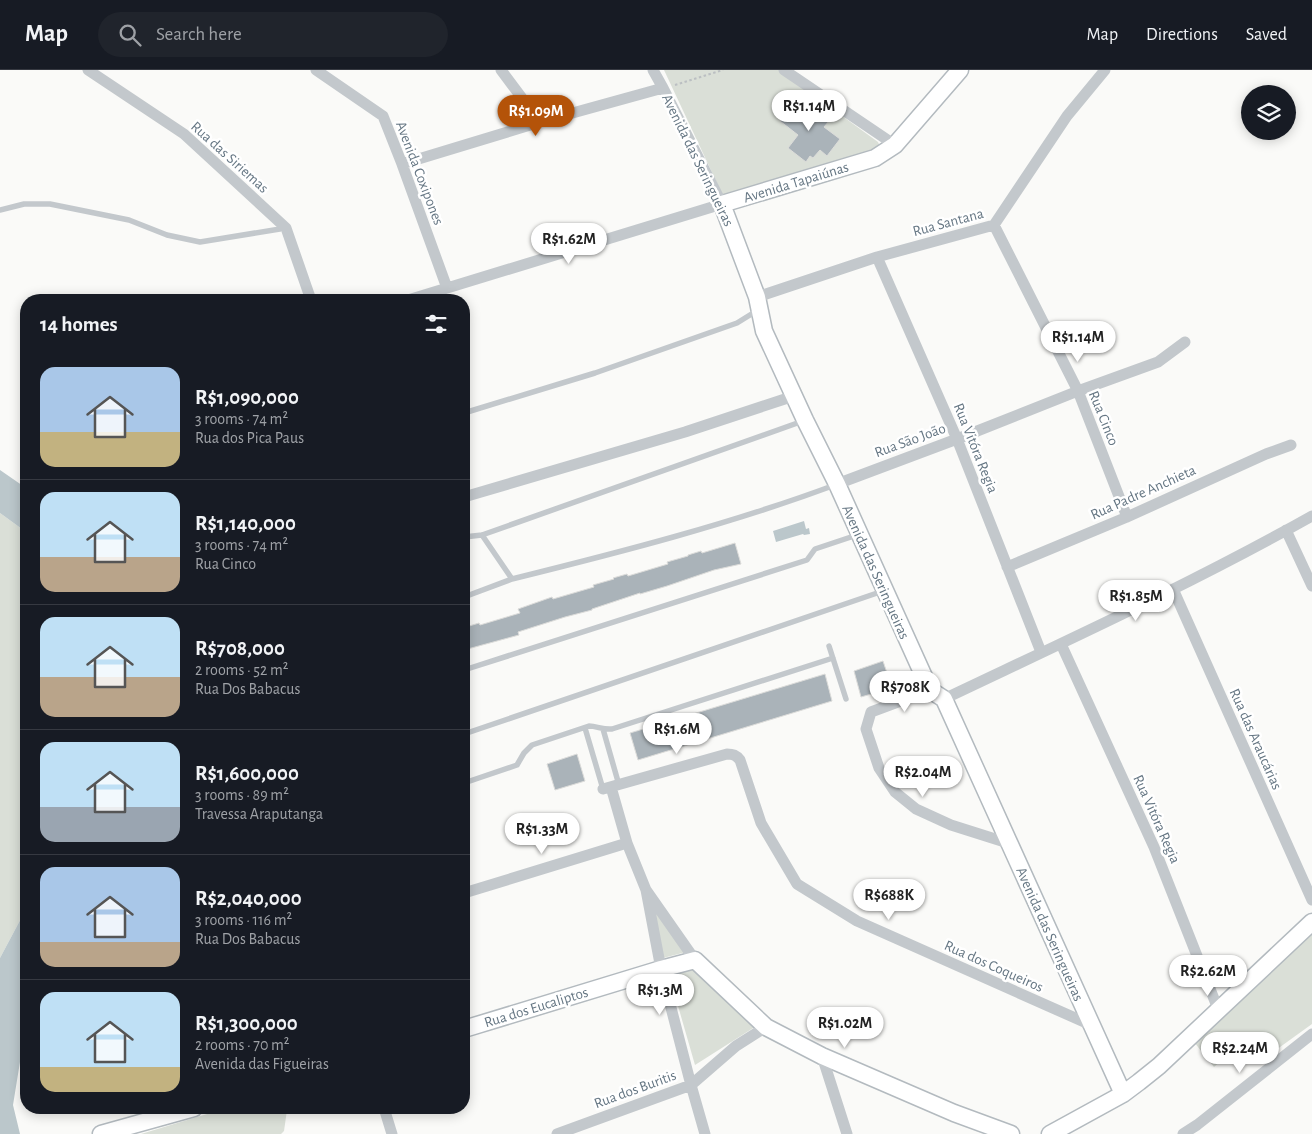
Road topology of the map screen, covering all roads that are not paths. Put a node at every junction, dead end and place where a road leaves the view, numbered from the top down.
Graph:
1 (88, 70) edge
2 (316, 70) edge
3 (501, 70) edge
4 (653, 70) edge
5 (784, 70) edge
6 (960, 70) edge
7 (1105, 70) edge
8 (663, 88) junction
9 (540, 122) junction
10 (895, 145) junction
11 (402, 164) junction
12 (722, 204) junction
13 (0, 210) edge
14 (994, 225) junction
15 (286, 228) junction
16 (877, 257) junction
17 (447, 288) junction
18 (309, 294) edge
19 (428, 294) edge
20 (758, 303) junction
21 (1185, 342) dead end
22 (1078, 391) junction
23 (794, 396) junction
24 (470, 411) edge
25 (805, 420) junction
26 (957, 439) junction
27 (1291, 445) dead end
28 (837, 484) junction
29 (470, 495) edge
30 (1312, 516) edge
31 (1127, 517) junction
32 (1286, 530) junction
33 (859, 534) junction
34 (482, 535) junction
35 (470, 536) edge
36 (1007, 567) junction
37 (512, 579) junction
38 (1312, 586) edge
39 (884, 590) junction
40 (1173, 590) junction
41 (470, 595) edge
42 (1061, 644) junction
43 (829, 646) dead end
44 (1042, 652) junction
45 (833, 658) junction
46 (470, 668) edge
47 (930, 690) junction
48 (846, 699) dead end
49 (944, 699) junction
50 (585, 728) junction
51 (603, 729) junction
52 (470, 732) edge
53 (470, 780) edge
54 (611, 787) junction
55 (627, 843) junction
56 (1011, 844) junction
57 (646, 890) junction
58 (470, 891) edge
59 (1312, 900) edge
60 (1312, 922) edge
61 (695, 960) junction
62 (661, 969) junction
63 (1218, 1009) junction
64 (1090, 1025) junction
65 (470, 1027) edge
66 (766, 1027) junction
67 (1312, 1034) edge
68 (822, 1056) junction
69 (691, 1085) junction
70 (1122, 1094) junction
71 (172, 1114) edge
72 (386, 1114) edge
73 (103, 1133) edge
74 (392, 1134) edge
75 (560, 1134) edge
76 (705, 1134) edge
77 (847, 1134) edge
78 (1011, 1134) edge
79 (1050, 1134) edge
80 (1183, 1134) edge

1 - 15 street, Rua das Siriemas
2 - 11 street, Avenida Coxipones
3 - 9 street
4 - 8 street, Avenida das Seringueiras
5 - 10 street
6 - 10 street, Avenida Tapaiúnas
7 - 14 street, Rua Santana
8 - 9 street
8 - 12 street, Avenida das Seringueiras
9 - 11 street
10 - 12 street, Avenida Tapaiúnas
11 - 17 street, Avenida Coxipones
12 - 17 street, Avenida Tapaiúnas
12 - 20 street, Avenida das Seringueiras
13 - 15 lane
14 - 16 street, Rua Santana
14 - 22 street, Rua Cinco
15 - 18 street, Rua das Siriemas
16 - 20 street, Rua Santana
16 - 26 street, Rua Vitóra Regia
17 - 19 street, Avenida Tapaiúnas
20 - 23 street, Avenida das Seringueiras
20 - 24 lane
21 - 22 street, Rua São João
22 - 26 street, Rua São João
22 - 31 street, Rua Cinco
23 - 25 street, Avenida das Seringueiras
23 - 29 street
25 - 28 street, Avenida das Seringueiras
25 - 34 lane
26 - 28 street, Rua São João
26 - 36 street, Rua Vitóra Regia
27 - 31 street, Rua Padre Anchieta
28 - 33 street, Avenida das Seringueiras
28 - 37 lane
30 - 32 street
31 - 36 street, Rua Padre Anchieta
32 - 38 street
32 - 40 street
33 - 39 street, Avenida das Seringueiras
33 - 46 lane
34 - 35 lane
34 - 37 lane
36 - 44 street, Rua Vitóra Regia
37 - 41 lane
39 - 47 street, Avenida das Seringueiras
39 - 52 lane
40 - 42 street
40 - 59 street, Rua das Araucárias
42 - 44 street
42 - 63 street, Rua Vitóra Regia
43 - 45 lane
44 - 49 street
45 - 48 lane
45 - 51 lane
47 - 49 street
47 - 56 street
49 - 56 street, Avenida das Seringueiras
50 - 51 lane
50 - 53 lane
50 - 54 lane
51 - 54 lane
54 - 55 street
54 - 64 street, Rua dos Coqueiros
55 - 57 street
55 - 58 street
56 - 64 street, Avenida das Seringueiras
57 - 61 street
57 - 62 street
60 - 63 street
61 - 62 street, Rua dos Eucaliptos
61 - 66 street
62 - 65 street, Rua dos Eucaliptos
62 - 69 street
63 - 70 street
64 - 70 street, Avenida das Seringueiras
66 - 68 street
66 - 69 street, Rua dos Buritis
67 - 80 street
68 - 77 street
68 - 78 street
69 - 75 street, Rua dos Buritis
69 - 76 street
70 - 79 street
71 - 73 street
72 - 74 street

